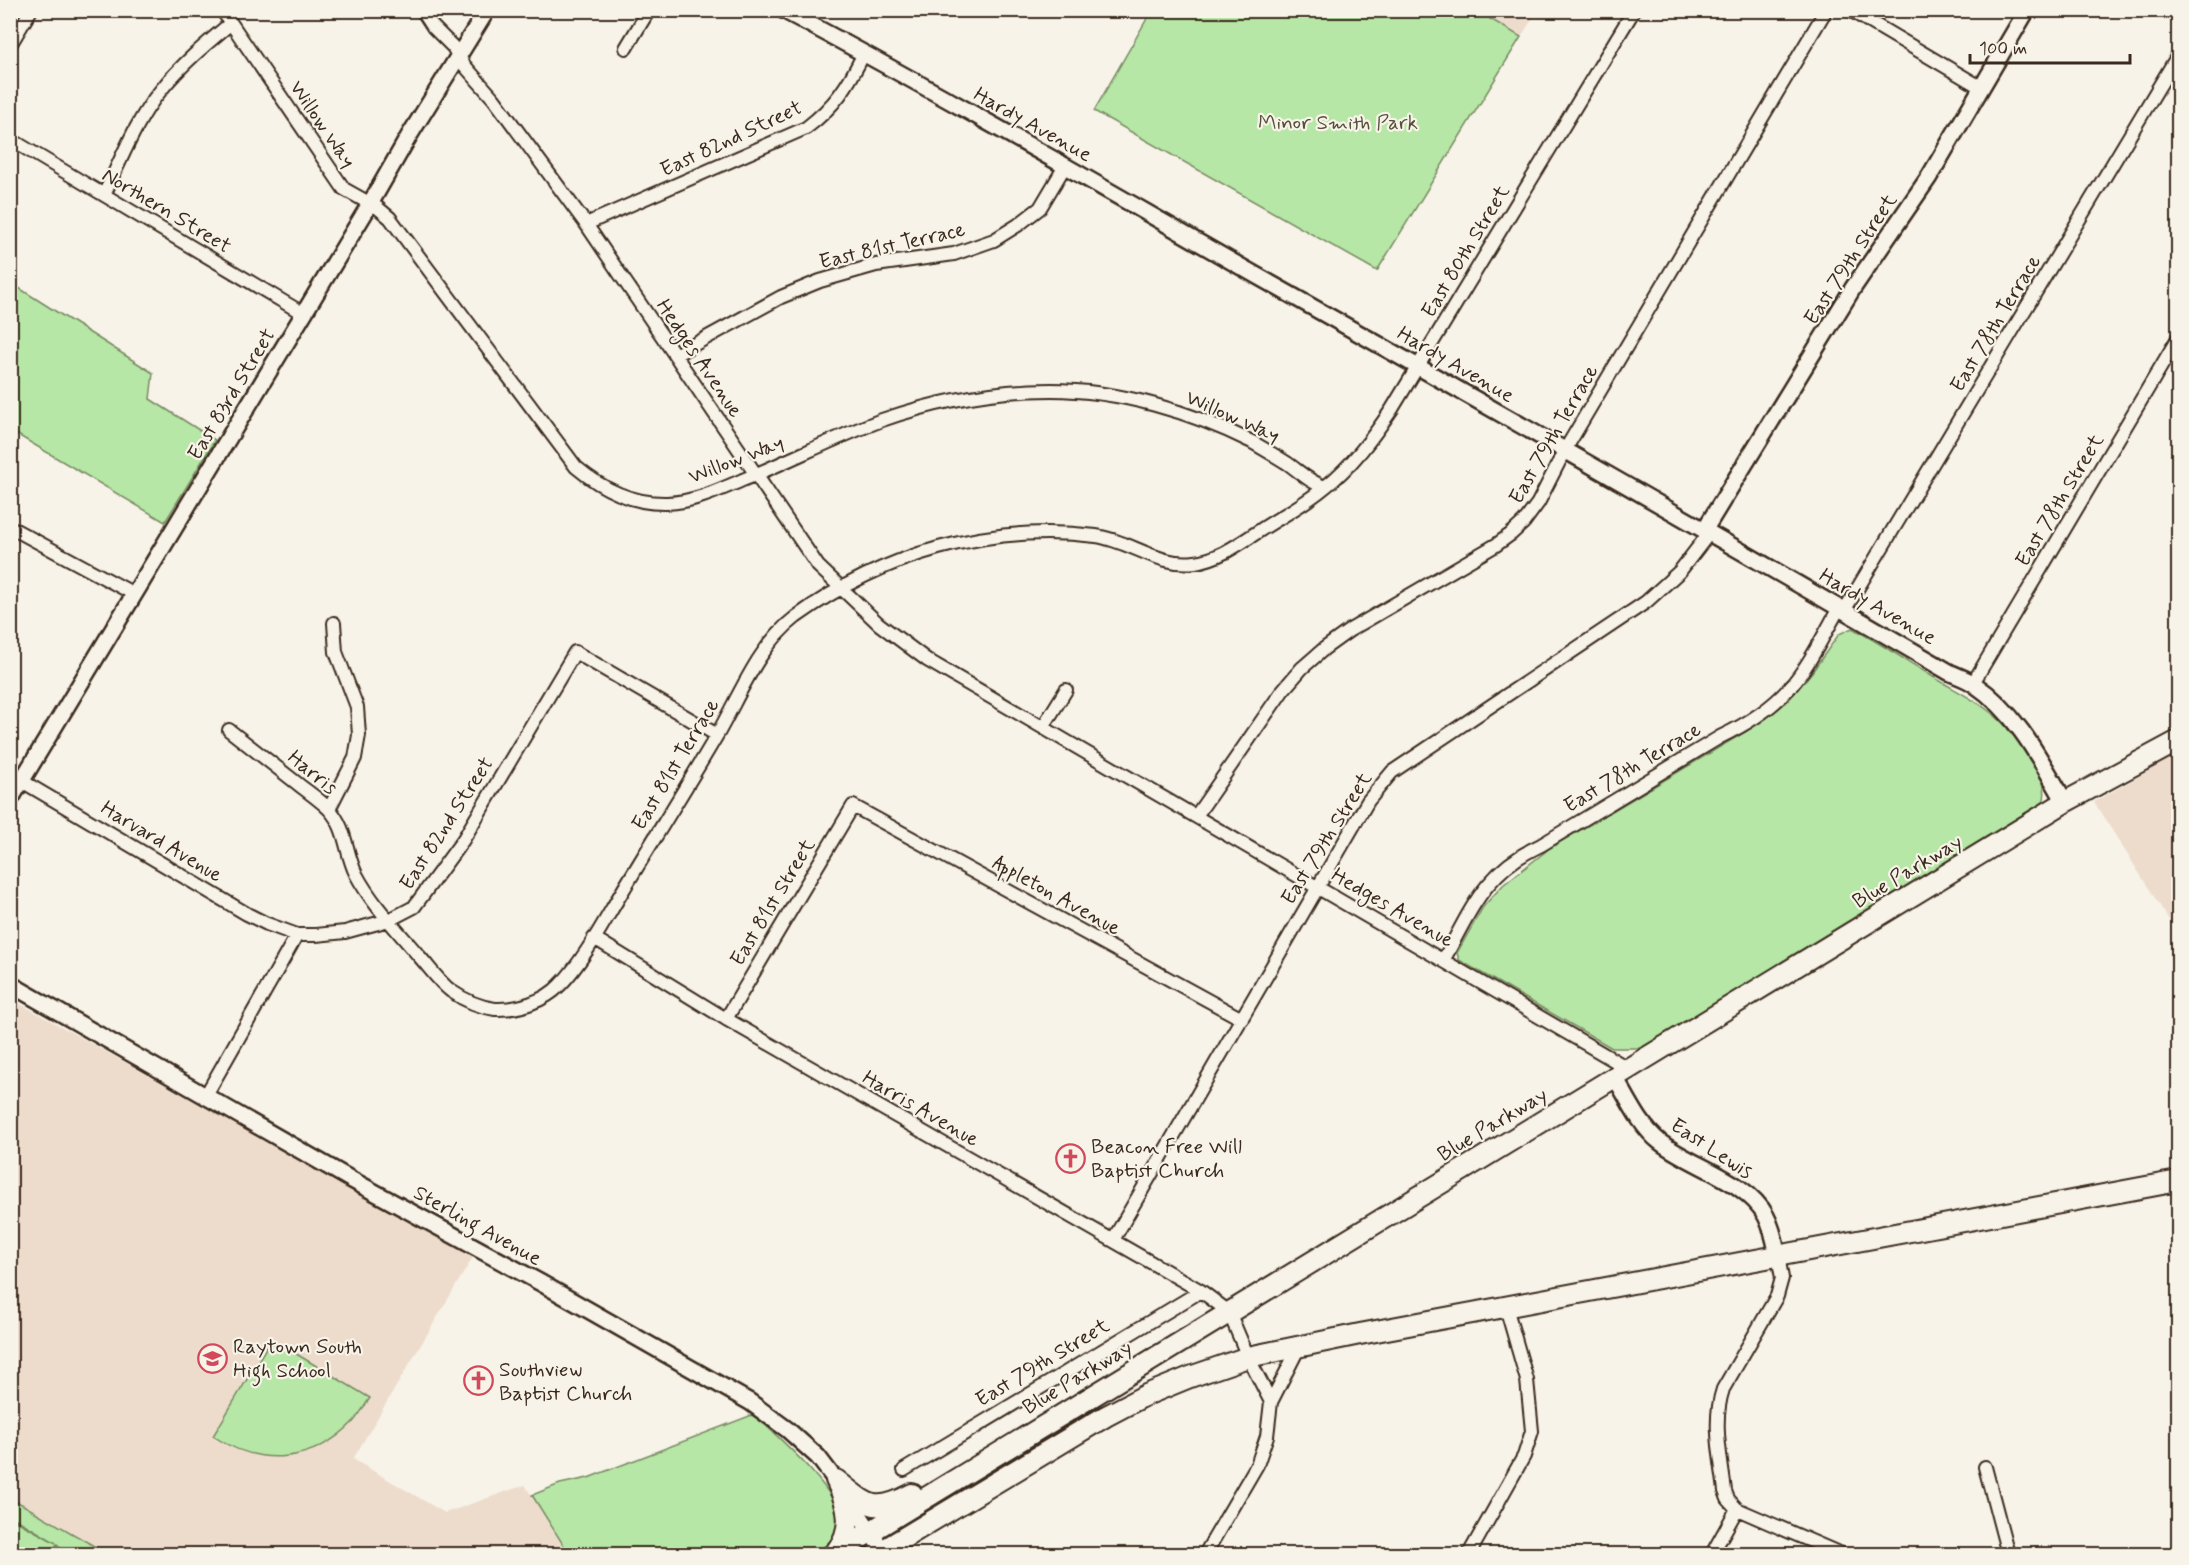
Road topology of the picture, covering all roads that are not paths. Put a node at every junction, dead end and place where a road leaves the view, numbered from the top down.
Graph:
1 (31, 10) edge
2 (222, 10) edge
3 (422, 10) edge
4 (487, 10) edge
5 (649, 10) edge
6 (783, 10) edge
7 (1634, 10) edge
8 (1826, 10) edge
9 (1850, 10) edge
10 (2027, 10) edge
11 (231, 23) junction
12 (10, 45) edge
13 (626, 48) dead end
14 (864, 53) junction
15 (458, 56) junction
16 (2178, 56) edge
17 (1982, 88) junction
18 (10, 139) edge
19 (1065, 166) junction
20 (104, 195) junction
21 (370, 204) junction
22 (586, 224) junction
23 (303, 314) junction
24 (2178, 338) edge
25 (675, 355) junction
26 (1418, 366) junction
27 (1565, 450) junction
28 (756, 475) junction
29 (1325, 488) junction
30 (10, 527) edge
31 (1707, 531) junction
32 (840, 588) junction
33 (134, 594) junction
34 (1841, 609) junction
35 (334, 623) dead end
36 (1973, 683) junction
37 (1066, 690) dead end
38 (1043, 727) junction
39 (229, 730) dead end
40 (717, 735) junction
41 (2178, 741) edge
42 (16, 777) edge
43 (10, 800) edge
44 (852, 802) joint
45 (2066, 802) junction
46 (329, 809) junction
47 (1196, 816) junction
48 (1319, 887) junction
49 (389, 920) junction
50 (297, 935) junction
51 (594, 938) junction
52 (1444, 959) junction
53 (564, 980) joint
54 (10, 984) edge
55 (726, 1019) junction
56 (1242, 1019) junction
57 (1622, 1073) junction
58 (206, 1095) junction
59 (2178, 1181) edge
60 (1113, 1240) junction
61 (1778, 1256) junction
62 (1201, 1291) junction
63 (1506, 1307) junction
64 (1229, 1312) junction
65 (1299, 1347) junction
66 (1248, 1357) junction
67 (1271, 1402) junction
68 (1985, 1467) dead end
69 (973, 1469) junction
70 (904, 1470) dead end
71 (836, 1480) junction
72 (1737, 1509) junction
73 (871, 1532) junction
74 (880, 1553) edge
75 (834, 1554) edge
76 (1205, 1554) edge
77 (1469, 1554) edge
78 (1712, 1554) edge
79 (1841, 1554) edge
80 (2008, 1554) edge

1 - 12 street
2 - 11 street, Willow Way
3 - 15 street, Hedges Avenue
4 - 15 street, East 83rd Street
5 - 13 street
6 - 14 street, Hardy Avenue
7 - 26 street, East 80th Street
8 - 27 street, East 79th Terrace
9 - 17 street
10 - 17 street, East 79th Street
11 - 20 street
11 - 21 street, Willow Way
14 - 19 street, Hardy Avenue
14 - 22 street, East 82nd Street
15 - 21 street, East 83rd Street
15 - 22 street, Hedges Avenue
16 - 34 street, East 78th Terrace
17 - 31 street, East 79th Street
18 - 20 street, Northern Street
19 - 25 street, East 81st Terrace
19 - 26 street, Hardy Avenue
20 - 23 street, Northern Street
21 - 23 street, East 83rd Street
21 - 28 street, Willow Way
22 - 25 street, Hedges Avenue
23 - 33 street, East 83rd Street
24 - 36 street, East 78th Street
25 - 28 street, Hedges Avenue
26 - 27 street, Hardy Avenue
26 - 29 street, East 80th Street
27 - 31 street, Hardy Avenue
27 - 47 street, East 79th Terrace
28 - 29 street, Willow Way
28 - 32 street, Hedges Avenue
29 - 32 street, East 80th Street
30 - 33 street
31 - 34 street, Hardy Avenue
31 - 48 street, East 79th Street
32 - 38 street, Hedges Avenue
32 - 40 street, East 81st Terrace
33 - 42 street, East 83rd Street
34 - 36 street, Hardy Avenue
34 - 52 street, East 78th Terrace
35 - 46 street
36 - 45 street, Hardy Avenue
37 - 38 street
38 - 47 street, Hedges Avenue
39 - 46 street, Harris
40 - 49 street, East 82nd Street
40 - 51 street, East 81st Terrace
41 - 45 highway, Blue Parkway
42 - 43 street, East 83rd Street
42 - 50 street, Harvard Avenue
44 - 55 street, East 81st Street
44 - 56 street, Appleton Avenue
45 - 57 highway, Blue Parkway
46 - 49 street, Harris
47 - 48 street, Hedges Avenue
48 - 52 street, Hedges Avenue
48 - 56 street, East 79th Street
49 - 50 street, East 82nd Street
49 - 53 street, Harris
50 - 58 street
51 - 53 street, East 81st Terrace
51 - 55 street, Harris Avenue
52 - 57 street, Hedges Avenue
54 - 58 street, Sterling Avenue
55 - 60 street, Harris Avenue
56 - 60 street, East 79th Street
57 - 61 street, East Lewis
57 - 64 highway, Blue Parkway
58 - 71 street, Sterling Avenue
59 - 61 highway
60 - 62 street, Harris Avenue
61 - 63 highway
61 - 72 street
62 - 64 street, Harris Avenue
62 - 70 street, East 79th Street
63 - 65 highway
63 - 77 street
64 - 66 street
64 - 69 highway, Blue Parkway
65 - 66 highway
65 - 67 street
66 - 67 street
66 - 74 highway
67 - 76 street
68 - 80 street
69 - 71 highway
69 - 73 highway, Blue Parkway
71 - 73 street, Sterling Avenue
71 - 75 highway
72 - 78 street
72 - 79 street
73 - 74 street, Sterling Avenue
73 - 75 highway, Blue Parkway

